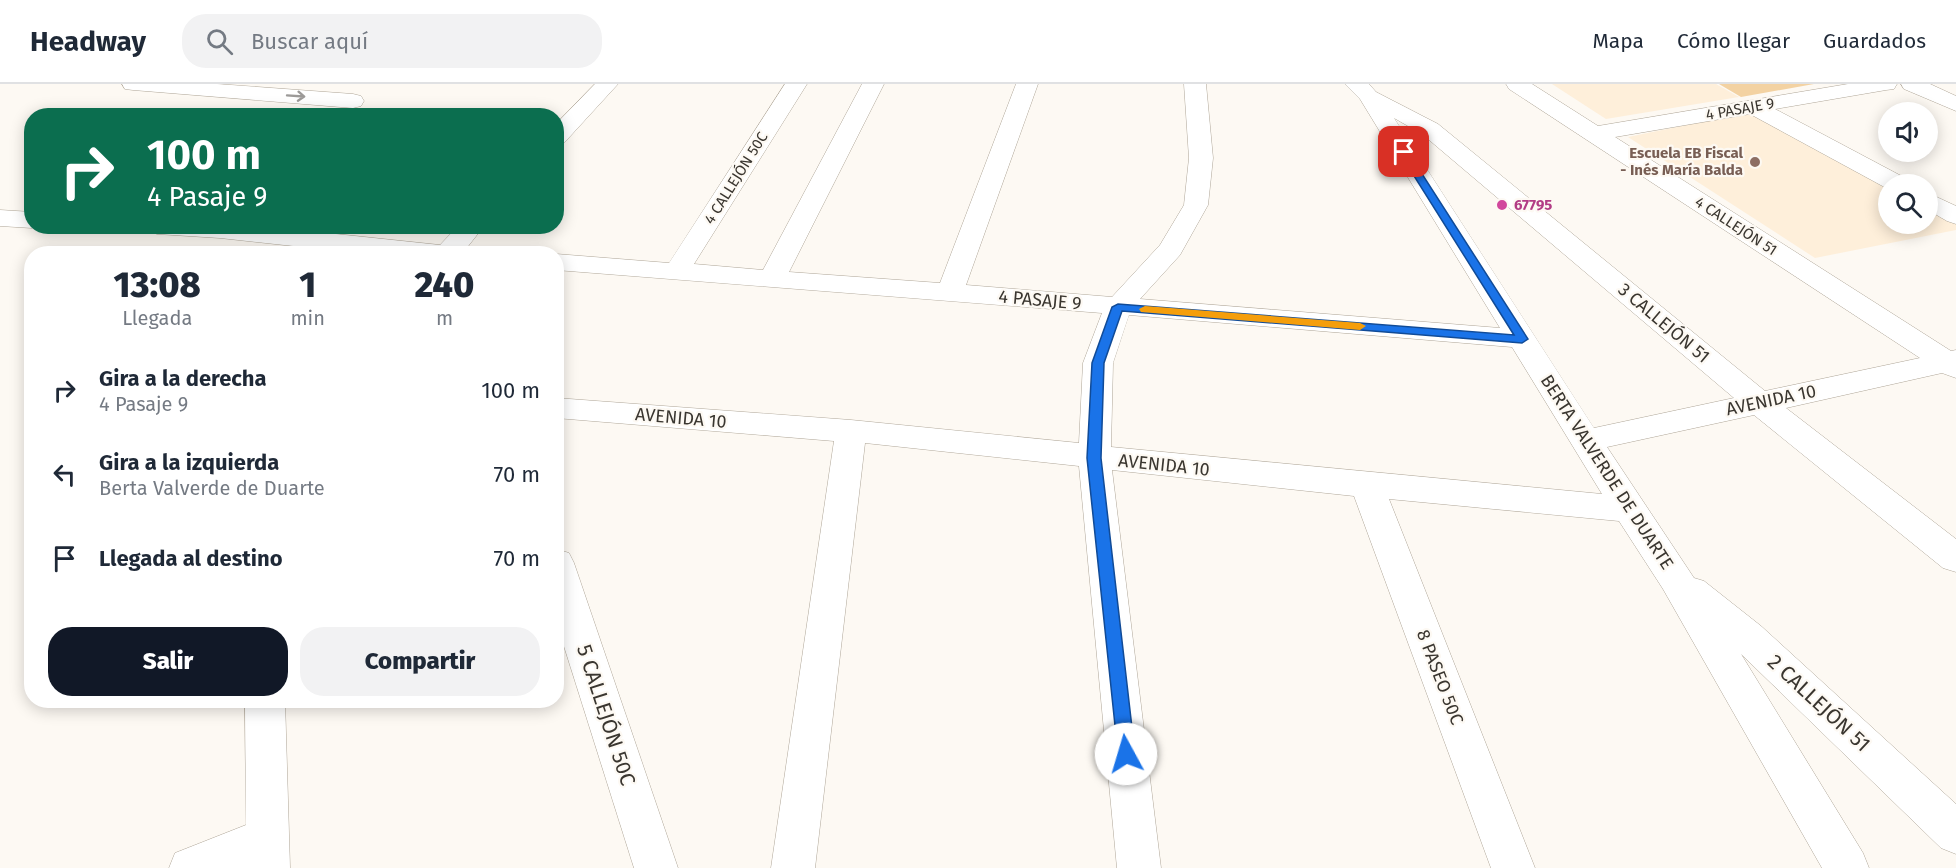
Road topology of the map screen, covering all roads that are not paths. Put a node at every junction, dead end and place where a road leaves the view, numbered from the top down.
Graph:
1 (133, 84) edge
2 (607, 84) edge
3 (795, 84) edge
4 (873, 84) edge
5 (1028, 84) edge
6 (1195, 84) edge
7 (1517, 84) edge
8 (1886, 84) edge
9 (1912, 84) edge
10 (1362, 90) edge
11 (352, 102) edge
12 (1956, 104) edge
13 (1754, 107) junction
14 (564, 130) edge
15 (1593, 134) junction
16 (1879, 174) edge
17 (1938, 206) edge
18 (1956, 216) edge
19 (0, 218) edge
20 (24, 220) edge
21 (205, 234) edge
22 (465, 234) edge
23 (223, 237) edge
24 (341, 246) edge
25 (453, 246) edge
26 (564, 263) edge
27 (676, 272) junction
28 (772, 279) junction
29 (950, 292) junction
30 (1118, 307) junction
31 (1522, 339) junction
32 (1953, 364) edge
33 (1758, 402) junction
34 (564, 409) edge
35 (851, 431) junction
36 (1586, 441) junction
37 (1094, 458) junction
38 (1367, 485) junction
39 (1629, 509) junction
40 (1956, 558) edge
41 (1676, 579) junction
42 (564, 586) edge
43 (265, 708) edge
44 (1956, 833) edge
45 (268, 852) edge
46 (191, 868) edge
47 (656, 868) edge
48 (793, 868) edge
49 (1139, 868) edge
50 (1513, 868) edge
51 (1847, 868) edge

1 -> 11 street
2 - 14 street
3 - 27 street, 4 CALLEJÓN 50C
4 - 28 street
5 - 29 street
6 - 30 street
7 - 15 street, 4 CALLEJÓN 51
8 - 13 street, 4 PASAJE 9
9 - 12 street
10 - 31 street, BERTA VALVERDE DE DUARTE
10 - 33 street, 3 CALLEJÓN 51
13 - 15 street, 4 PASAJE 9
13 - 16 street
15 - 32 street, 4 CALLEJÓN 51
17 - 18 street
19 - 20 street
21 - 23 street
22 - 25 street
23 - 24 street
26 - 27 street, 4 PASAJE 9
27 - 28 street, 4 PASAJE 9
28 - 29 street, 4 PASAJE 9
29 - 30 street, 4 PASAJE 9
30 - 31 street, 4 PASAJE 9
30 - 37 street
31 - 36 street, BERTA VALVERDE DE DUARTE
32 - 33 street, AVENIDA 10
33 - 36 street, AVENIDA 10
33 - 40 street, 3 CALLEJÓN 51
34 - 35 street, AVENIDA 10
35 - 37 street, AVENIDA 10
35 - 48 street
36 - 39 street, BERTA VALVERDE DE DUARTE
37 - 38 street, AVENIDA 10
37 - 49 street
38 - 39 street, AVENIDA 10
38 - 50 street, 8 PASEO 50C
39 - 41 street, BERTA VALVERDE DE DUARTE
41 - 44 street, 2 CALLEJÓN 51
41 - 51 street, BERTA VALVERDE DE DUARTE
42 - 47 street, 5 CALLEJÓN 50C
43 - 45 street
45 - 46 street

